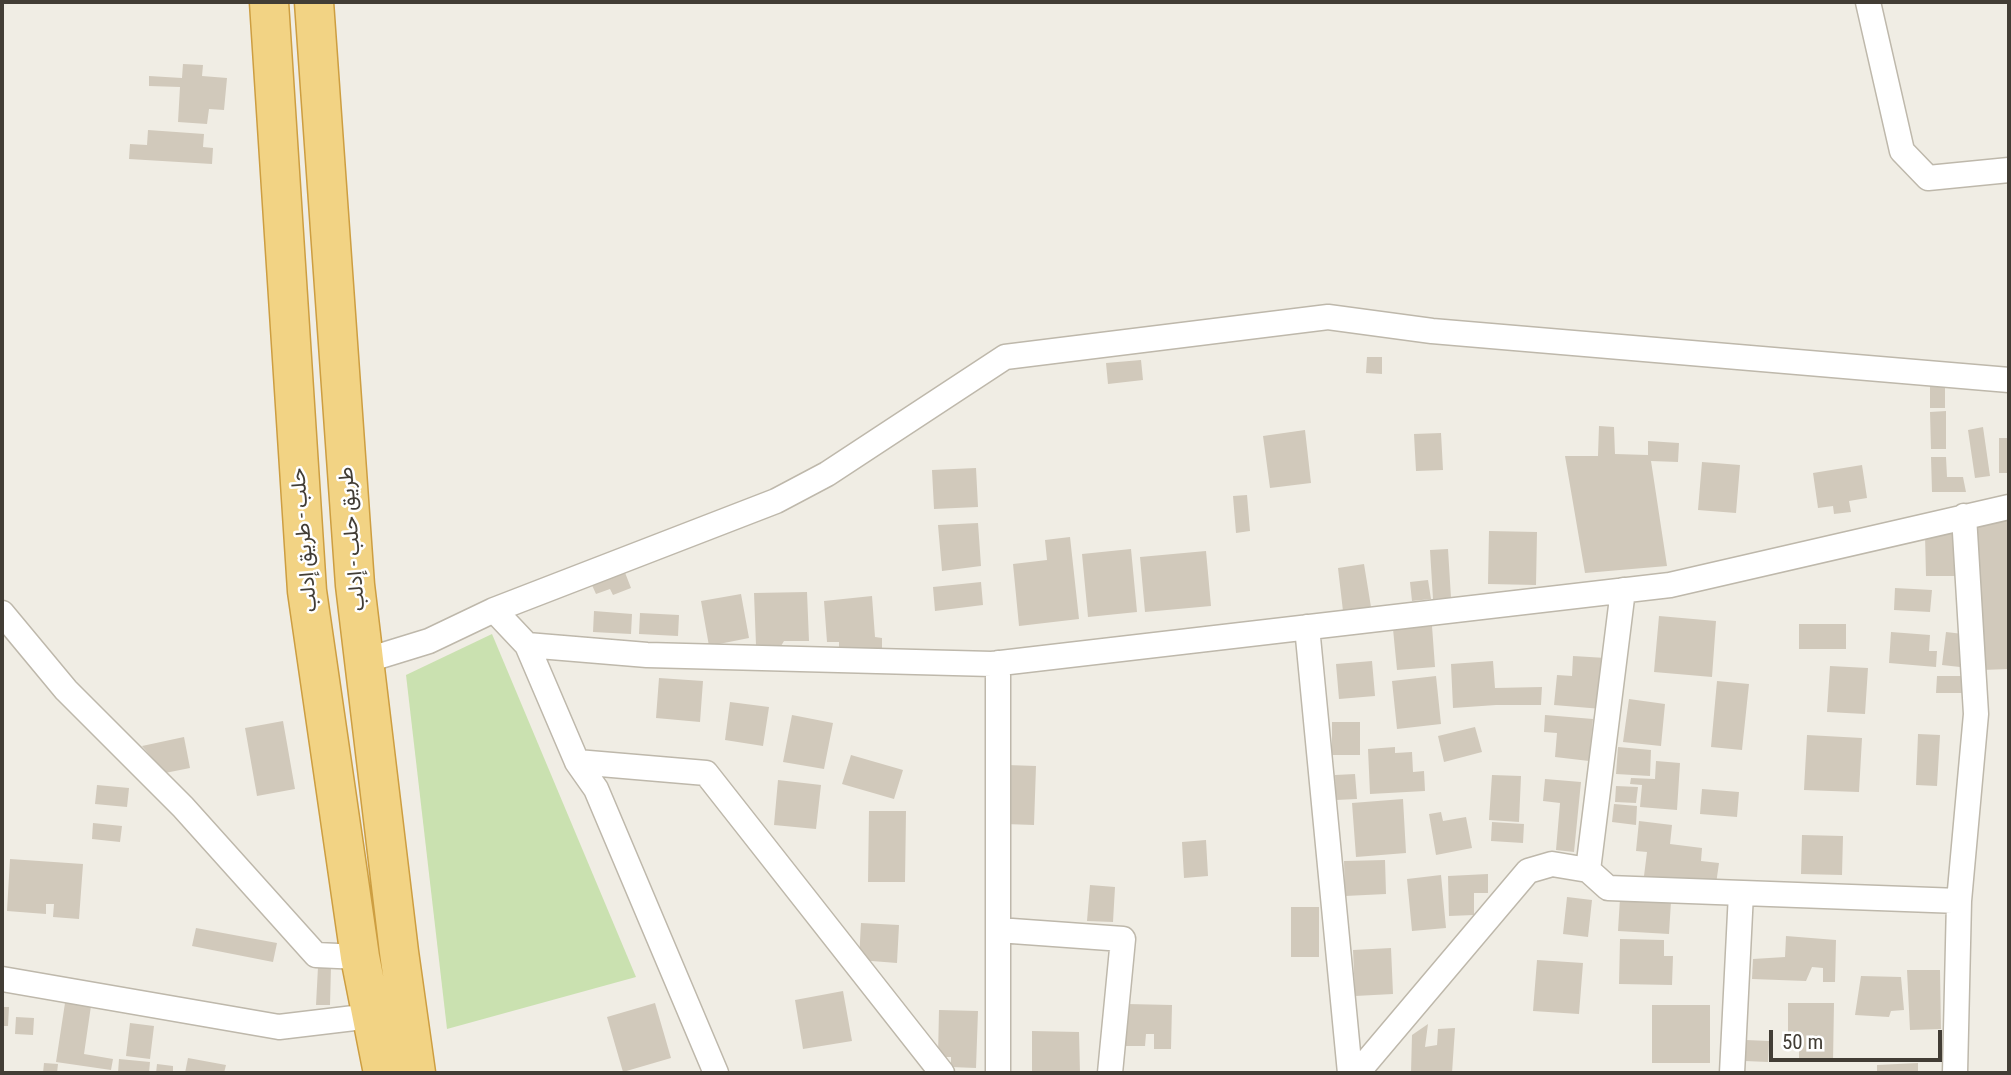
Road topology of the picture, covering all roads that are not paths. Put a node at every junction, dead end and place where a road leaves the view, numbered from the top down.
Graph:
1 (269, 2) edge
2 (314, 2) edge
3 (1868, 2) edge
4 (2009, 170) edge
5 (286, 263) junction
6 (2009, 380) edge
7 (349, 495) junction
8 (2009, 507) edge
9 (1964, 516) junction
10 (1623, 590) junction
11 (494, 610) junction
12 (2, 612) edge
13 (1307, 627) junction
14 (527, 645) junction
15 (364, 661) junction
16 (998, 663) junction
17 (577, 762) junction
18 (1588, 870) junction
19 (1741, 893) junction
20 (1959, 901) junction
21 (998, 930) junction
22 (360, 957) junction
23 (2, 979) edge
24 (371, 1016) junction
25 (383, 1073) edge
26 (416, 1073) edge
27 (716, 1073) edge
28 (942, 1073) edge
29 (998, 1073) edge
30 (1110, 1073) edge
31 (1352, 1073) edge
32 (1732, 1073) edge
33 (1955, 1073) edge

1 - 5 highway, حلب - طريق إدلب
2 - 7 highway, طريق حلب - إدلب
3 - 4 street
5 - 7 highway
5 - 22 highway, حلب - طريق إدلب
6 - 11 street
7 - 15 highway, طريق حلب - إدلب
8 - 9 street
9 - 10 street
9 - 20 street
10 - 13 street
10 - 18 street
11 - 14 street
11 - 15 street
12 - 22 street
13 - 16 street
13 - 31 street
14 - 16 street
14 - 17 street
15 - 26 highway, طريق حلب - إدلب
16 - 21 street
17 - 27 street
17 - 28 street
18 - 19 street
18 - 31 street
19 - 20 street
19 - 32 street
20 - 33 street
21 - 29 street
21 - 30 street
22 - 24 highway, حلب - طريق إدلب
23 - 24 street
24 - 25 highway, حلب - طريق إدلب

